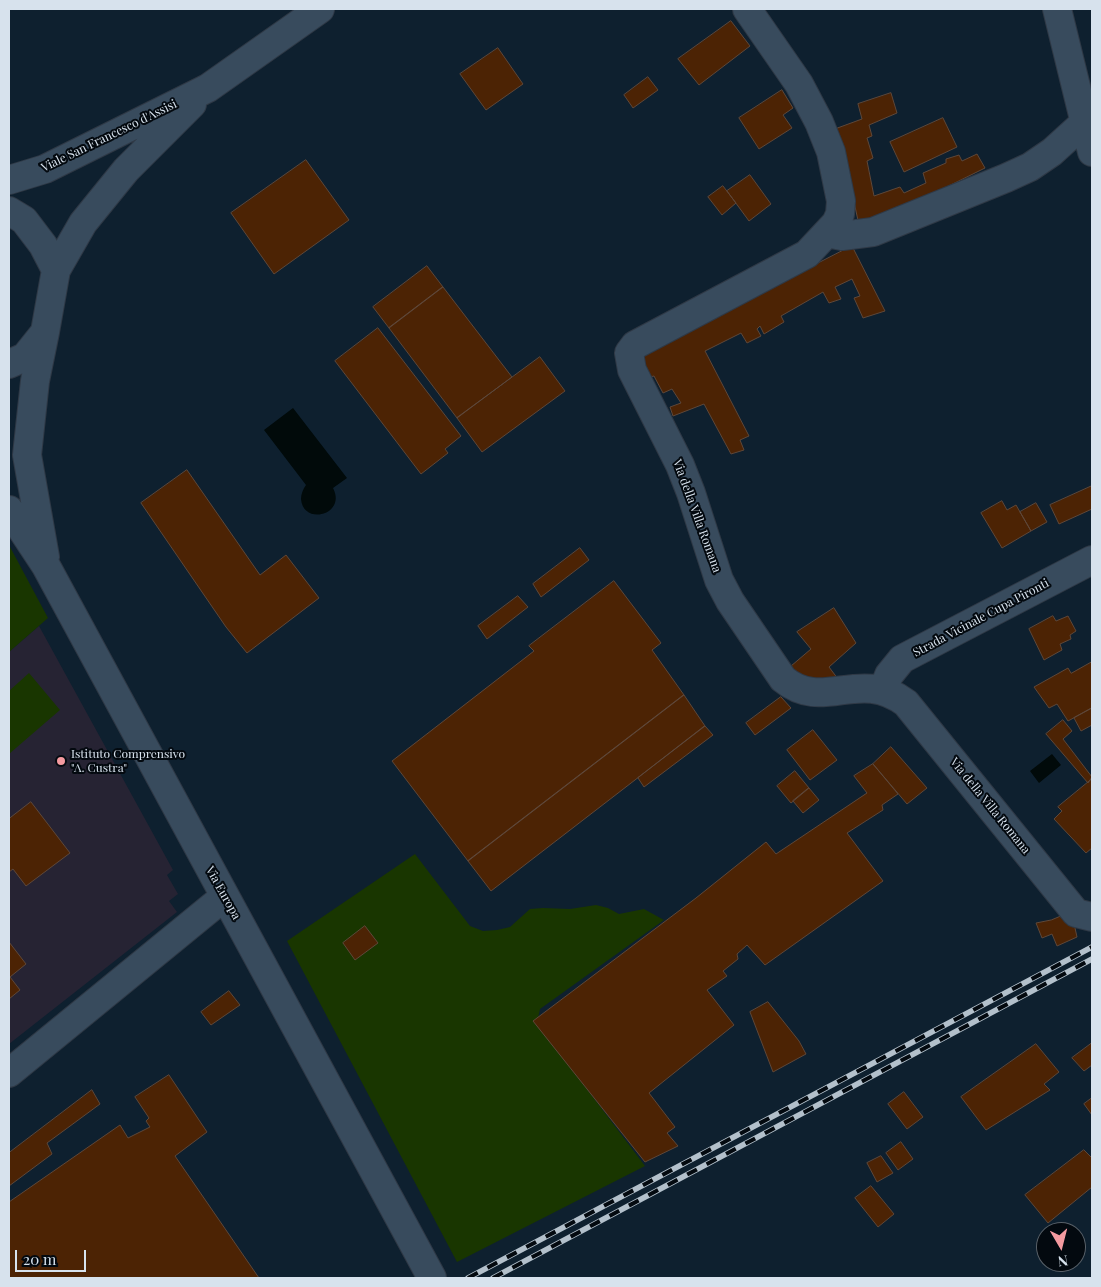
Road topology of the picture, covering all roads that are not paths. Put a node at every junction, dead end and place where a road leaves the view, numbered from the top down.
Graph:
1 (320, 9) edge
2 (747, 9) edge
3 (1057, 9) edge
4 (208, 88) junction
5 (1085, 122) junction
6 (1092, 152) edge
7 (9, 180) edge
8 (9, 211) edge
9 (827, 233) junction
10 (56, 270) junction
11 (45, 332) junction
12 (9, 364) edge
13 (9, 510) edge
14 (1092, 560) edge
15 (46, 566) junction
16 (883, 690) junction
17 (224, 897) junction
18 (1092, 917) edge
19 (9, 1073) edge
20 (430, 1274) edge

1 - 4 street, Viale San Francesco d'Assisi
2 - 9 street, Via della Villa Romana
3 - 5 street
4 - 7 street, Viale San Francesco d'Assisi
4 - 10 street, Viale San Francesco d'Assisi
5 - 6 street
5 - 9 street
8 - 10 street
9 - 16 street, Via della Villa Romana
10 - 11 street, Viale San Francesco d'Assisi
11 - 12 street
11 - 15 street, Viale San Francesco d'Assisi
13 - 15 street, Via Europa
14 - 16 street, Strada Vicinale Cupa Pironti
15 - 17 street, Via Europa
16 - 18 street, Via della Villa Romana
17 - 19 street
17 - 20 street, Via Europa

